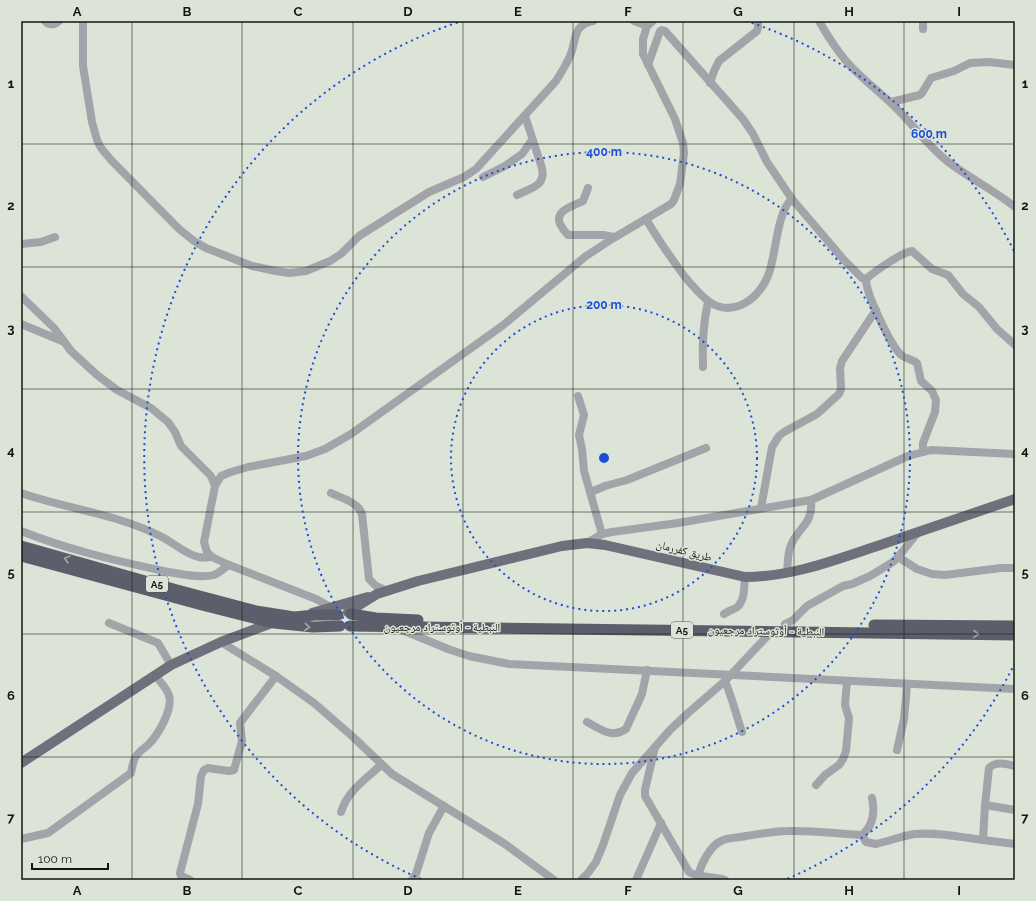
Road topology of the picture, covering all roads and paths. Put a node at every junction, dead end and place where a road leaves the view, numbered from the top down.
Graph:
1 (45, 21) edge
2 (59, 21) edge
3 (83, 21) edge
4 (593, 21) edge
5 (634, 21) edge
6 (758, 21) edge
7 (819, 21) edge
8 (650, 23) edge
9 (648, 65) junction
10 (1015, 65) edge
11 (710, 82) junction
12 (891, 102) junction
13 (525, 116) junction
14 (532, 140) junction
15 (483, 177) dead end
16 (588, 188) dead end
17 (517, 195) dead end
18 (792, 199) junction
19 (1015, 207) edge
20 (646, 219) junction
21 (55, 237) dead end
22 (614, 237) junction
23 (21, 244) edge
24 (866, 279) junction
25 (21, 296) edge
26 (708, 302) junction
27 (876, 310) junction
28 (21, 324) edge
29 (64, 343) junction
30 (1015, 345) edge
31 (703, 367) dead end
32 (578, 396) dead end
33 (706, 448) dead end
34 (923, 452) junction
35 (1015, 454) edge
36 (215, 486) junction
37 (591, 492) junction
38 (21, 493) edge
39 (331, 493) dead end
40 (1015, 499) edge
41 (811, 500) junction
42 (762, 508) junction
43 (21, 531) edge
44 (919, 531) junction
45 (602, 534) junction
46 (587, 543) junction
47 (21, 546) edge
48 (21, 556) edge
49 (212, 557) junction
50 (898, 557) junction
51 (135, 565) junction
52 (229, 565) junction
53 (1015, 568) edge
54 (787, 573) junction
55 (132, 577) junction
56 (745, 577) junction
57 (382, 593) junction
58 (342, 612) junction
59 (724, 614) dead end
60 (299, 617) junction
61 (109, 623) dead end
62 (274, 623) junction
63 (785, 624) junction
64 (345, 626) junction
65 (1015, 626) edge
66 (394, 627) junction
67 (772, 631) junction
68 (1015, 635) edge
69 (221, 642) junction
70 (171, 665) junction
71 (647, 670) junction
72 (155, 675) junction
73 (276, 676) junction
74 (728, 678) junction
75 (847, 681) junction
76 (907, 685) junction
77 (1015, 689) edge
78 (587, 722) dead end
79 (742, 732) dead end
80 (656, 746) junction
81 (897, 750) dead end
82 (21, 763) edge
83 (381, 765) junction
84 (1015, 766) edge
85 (816, 785) dead end
86 (872, 798) dead end
87 (444, 806) junction
88 (985, 806) junction
89 (1015, 810) edge
90 (342, 812) dead end
91 (661, 823) junction
92 (862, 835) junction
93 (21, 839) edge
94 (983, 840) junction
95 (1015, 844) edge
96 (698, 876) junction
97 (190, 880) edge
98 (412, 880) edge
99 (554, 880) edge
100 (581, 880) edge
101 (636, 880) edge
102 (726, 880) edge

1 - 2 street
3 - 13 street
4 - 13 street
5 - 8 street
6 - 11 street
7 - 12 street
8 - 9 street
9 - 11 street
9 - 20 street
10 - 12 street
11 - 18 street
12 - 19 street
13 - 14 street
14 - 15 street
14 - 17 street
16 - 22 street
18 - 24 street
18 - 26 street
20 - 22 street
20 - 26 street
21 - 23 street
22 - 36 street
24 - 27 street
24 - 30 street
25 - 29 street
26 - 31 street
27 - 34 street
27 - 42 street
28 - 29 street
29 - 36 street
32 - 37 street
33 - 37 street
34 - 35 street
34 - 41 street
36 - 49 street
37 - 45 street
38 - 49 street
39 - 57 street
40 - 44 main road, طريق كفررمان
41 - 42 street
41 - 54 street
42 - 45 street
43 - 51 street
44 - 50 street
44 - 54 main road, طريق كفررمان
45 - 46 street
46 - 56 main road, طريق كفررمان
46 - 57 main road, طريق كفررمان
55 -> 47 highway, النبطية - أوتوستراد مرجعيون / A5
48 - 62 highway, النبطية - أوتوستراد مرجعيون / A5
49 - 52 street
50 - 53 street
50 - 63 street
51 - 52 street
51 - 55 street
52 - 58 street
54 - 56 main road, طريق كفررمان
55 - 60 highway, النبطية - أوتوستراد مرجعيون / A5
56 - 59 street
57 - 58 main road, طريق كفررمان
57 - 58 main road
58 - 60 highway, النبطية - أوتوستراد مرجعيون / A5
58 - 63 highway, النبطية - أوتوستراد مرجعيون / A5
58 - 64 highway
60 - 62 main road
61 - 70 street
62 -> 64 highway, النبطية - أوتوستراد مرجعيون / A5
62 - 69 main road
63 - 65 highway, النبطية - أوتوستراد مرجعيون / A5
64 - 66 highway, النبطية - أوتوستراد مرجعيون / A5
66 - 67 highway, النبطية - أوتوستراد مرجعيون / A5
66 - 71 street
67 -> 68 highway, النبطية - أوتوستراد مرجعيون / A5
67 - 74 street
69 - 70 main road
69 - 73 street
70 - 72 main road
71 - 74 street
71 - 78 street
72 - 82 main road
72 - 93 street
73 - 83 street
73 - 97 street
74 - 75 street
74 - 79 street
74 - 80 street
75 - 76 street
75 - 85 street
76 - 77 street
76 - 81 street
80 - 91 street
80 - 100 street
83 - 87 street
83 - 90 street
84 - 88 street
86 - 92 street
87 - 98 street
87 - 99 street
88 - 89 street
88 - 94 street
91 - 96 street
91 - 101 street
92 - 94 street
92 - 96 street
94 - 95 street
96 - 102 street

